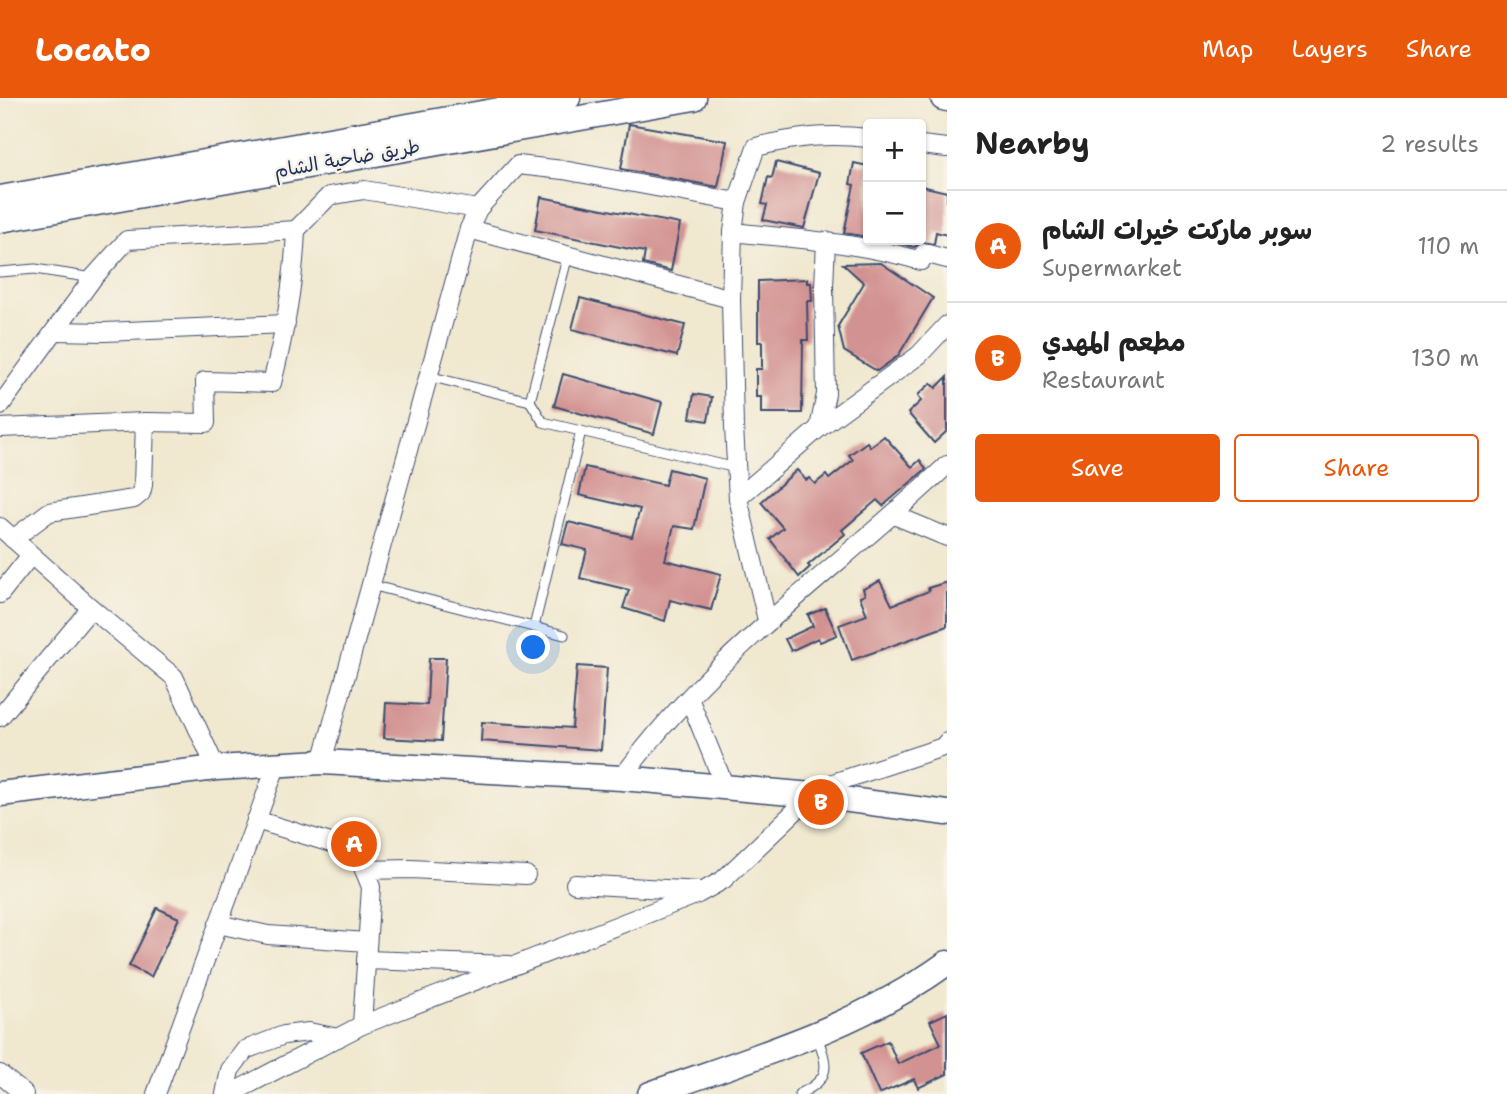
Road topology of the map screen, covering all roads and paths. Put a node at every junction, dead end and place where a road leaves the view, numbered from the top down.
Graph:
1 (568, 98) edge
2 (694, 98) edge
3 (863, 137) edge
4 (926, 146) edge
5 (947, 148) edge
6 (0, 198) edge
7 (737, 202) junction
8 (478, 209) junction
9 (0, 220) edge
10 (469, 229) junction
11 (296, 230) junction
12 (733, 232) junction
13 (826, 241) junction
14 (568, 255) junction
15 (947, 260) edge
16 (0, 272) edge
17 (93, 278) junction
18 (731, 299) junction
19 (286, 324) junction
20 (947, 325) edge
21 (54, 331) junction
22 (428, 376) junction
23 (530, 401) junction
24 (0, 406) edge
25 (145, 422) junction
26 (0, 428) edge
27 (819, 428) junction
28 (581, 431) junction
29 (947, 465) edge
30 (736, 468) junction
31 (738, 498) junction
32 (894, 515) junction
33 (6, 533) edge
34 (947, 537) edge
35 (32, 555) junction
36 (371, 585) junction
37 (0, 594) edge
38 (91, 608) junction
39 (767, 620) junction
40 (534, 627) junction
41 (564, 635) dead end
42 (690, 698) junction
43 (0, 717) edge
44 (947, 742) edge
45 (322, 762) junction
46 (277, 764) junction
47 (216, 768) junction
48 (622, 778) junction
49 (725, 787) junction
50 (0, 794) edge
51 (812, 795) junction
52 (947, 813) edge
53 (256, 820) junction
54 (364, 870) junction
55 (526, 875) dead end
56 (575, 884) dead end
57 (704, 891) junction
58 (218, 924) junction
59 (367, 951) junction
60 (518, 965) junction
61 (944, 971) edge
62 (362, 1026) junction
63 (817, 1034) junction
64 (338, 1038) junction
65 (0, 1074) edge
66 (23, 1094) edge
67 (156, 1094) edge
68 (228, 1094) edge
69 (650, 1094) edge
70 (799, 1094) edge

1 - 6 main road, طريق ضاحية الشام
2 - 9 main road, طريق ضاحية الشام
3 - 7 street
4 - 5 street
7 - 8 street
7 - 12 street
8 - 10 street
8 - 11 street
10 - 14 street
10 - 22 street
11 - 17 street
11 - 19 street
12 - 13 street
12 - 18 street
13 - 15 street
13 - 27 street
14 - 18 street
14 - 23 lane
16 - 17 lane
17 - 21 street
18 - 30 street
19 - 21 street
19 - 25 street
20 - 27 street
21 - 24 street
22 - 23 lane
22 - 36 street
23 - 28 lane
25 - 26 street
25 - 33 street
27 - 31 street
28 - 30 lane
28 - 40 lane
29 - 32 street
30 - 31 street
31 - 39 street
32 - 34 street
32 - 39 street
33 - 35 street
35 - 37 street
35 - 38 street
36 - 40 lane
36 - 45 street
38 - 43 street
38 - 47 street
39 - 42 street
40 - 41 lane
42 - 48 street
42 - 49 street
44 - 51 street
45 - 46 main road
45 - 48 main road
46 - 47 main road
46 - 53 street
47 - 50 main road
48 - 49 main road
49 - 51 main road
51 - 52 main road
51 - 57 street
53 - 54 street
53 - 58 street
54 - 55 street
54 - 59 street
56 - 57 street
57 - 60 street
58 - 59 street
58 - 67 street
59 - 60 street
59 - 62 street
60 - 62 street
61 - 63 main road
62 - 64 street
63 - 69 main road
63 - 70 lane
64 - 68 street
64 - 68 street
65 - 66 street

